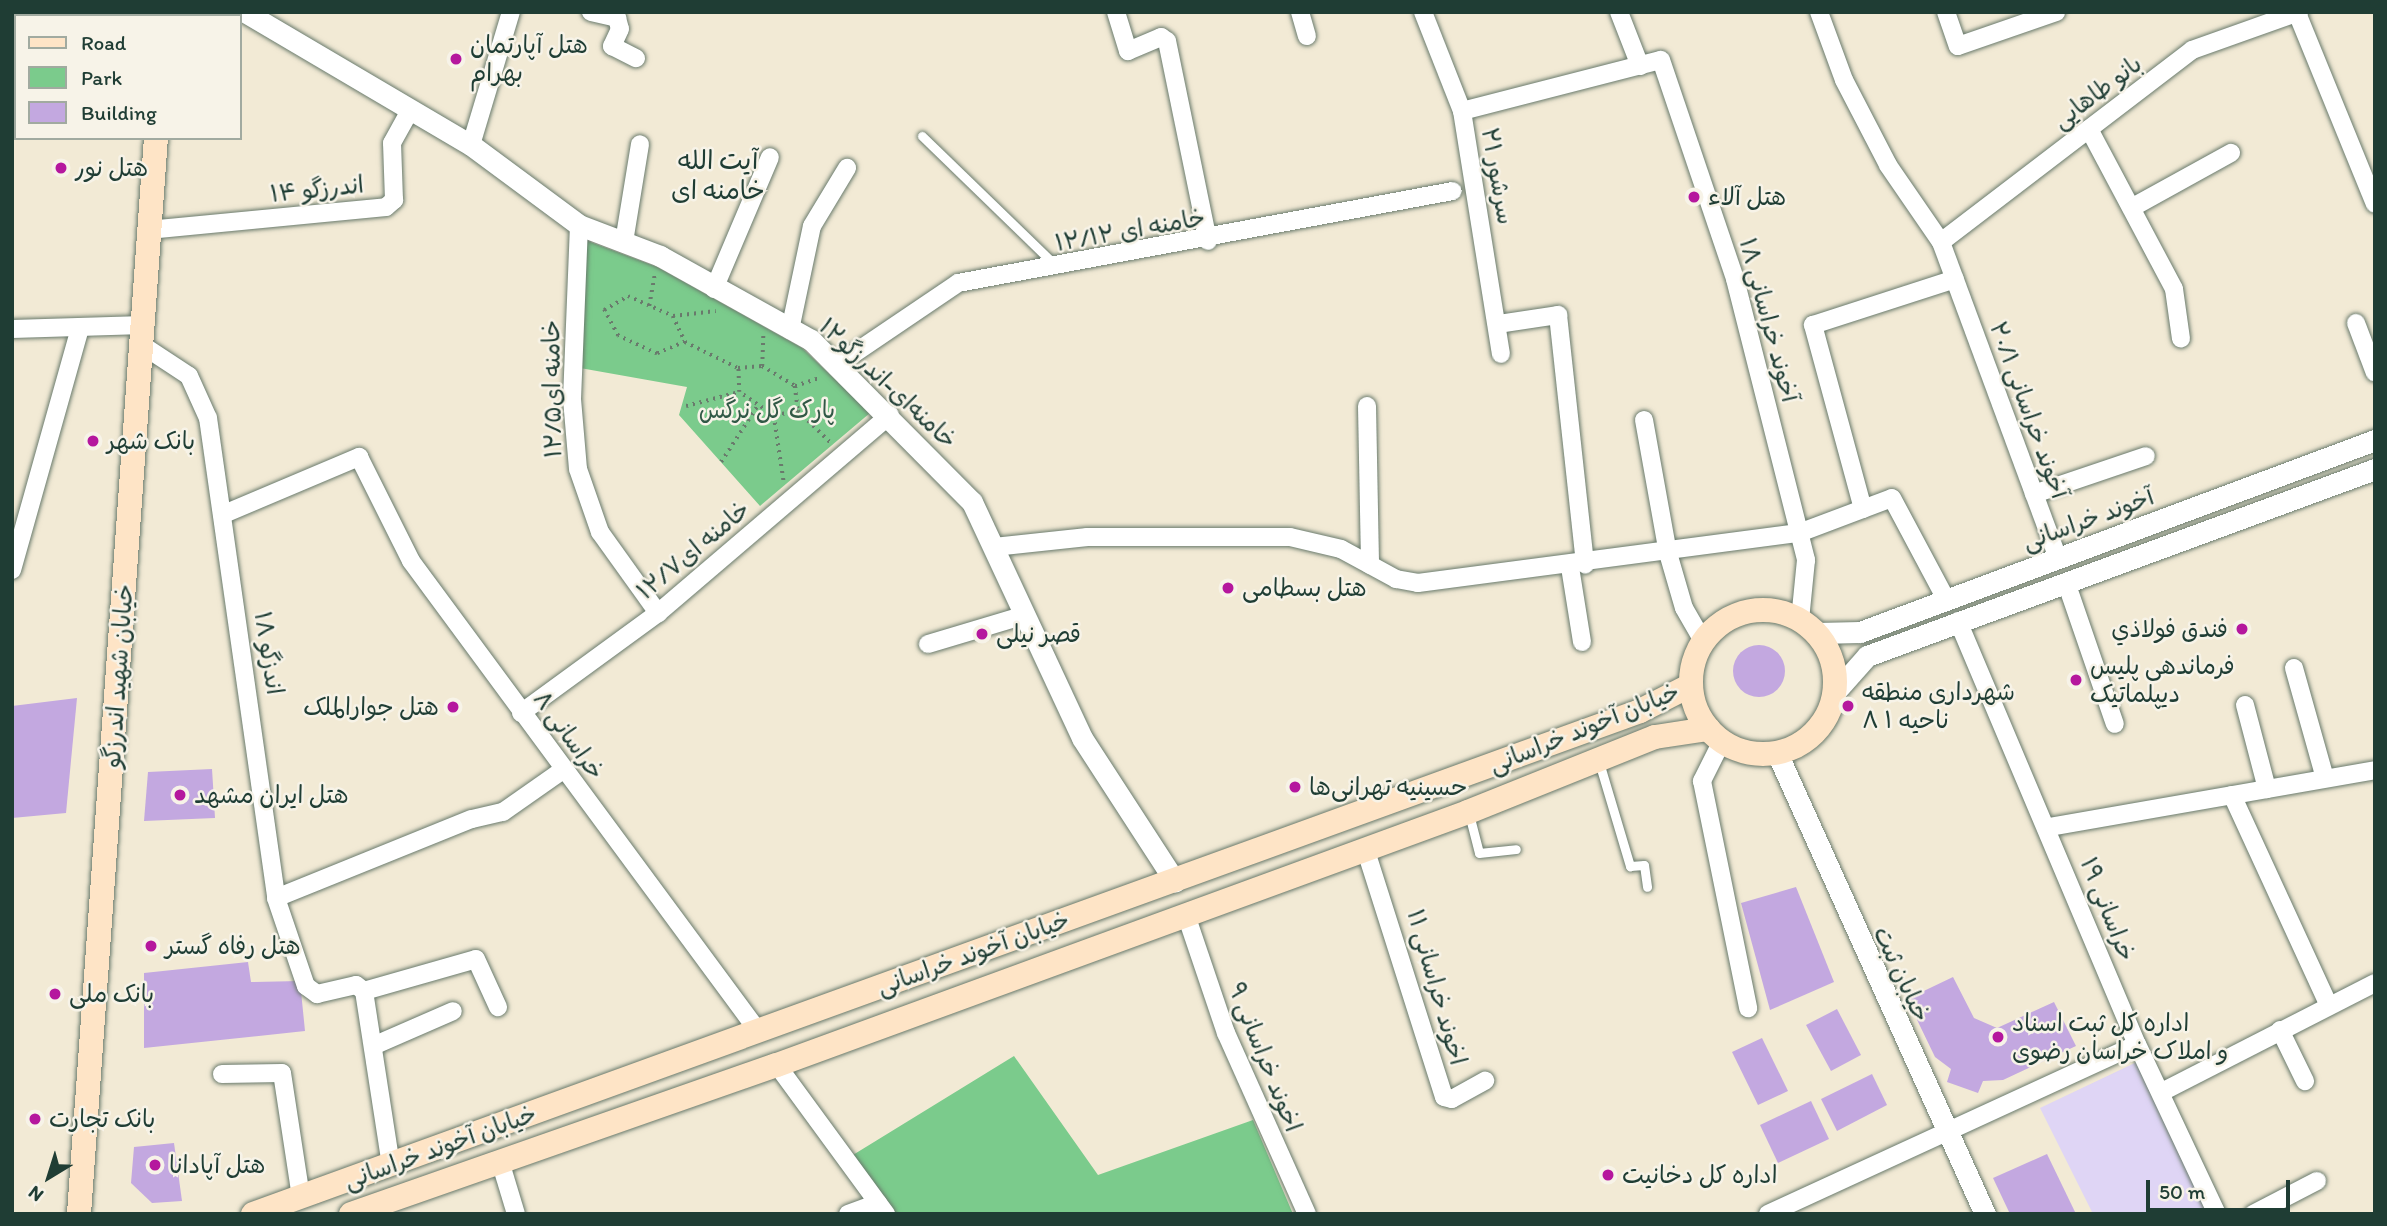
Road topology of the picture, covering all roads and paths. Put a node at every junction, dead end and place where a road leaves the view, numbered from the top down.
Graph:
1 (245, 12) edge
2 (511, 12) edge
3 (591, 12) edge
4 (1116, 12) edge
5 (1300, 12) edge
6 (1423, 12) edge
7 (1619, 12) edge
8 (1819, 12) edge
9 (1947, 12) edge
10 (2056, 12) edge
11 (2298, 13) edge
12 (1307, 36) dead end
13 (636, 58) dead end
14 (1640, 66) junction
15 (410, 111) junction
16 (1461, 111) junction
17 (2089, 129) junction
18 (922, 136) dead end
19 (156, 140) edge
20 (640, 144) dead end
21 (471, 145) junction
22 (2231, 153) dead end
23 (770, 157) dead end
24 (847, 169) dead end
25 (1453, 191) dead end
26 (2375, 204) edge
27 (2133, 207) junction
28 (579, 225) junction
29 (148, 230) junction
30 (1208, 241) junction
31 (624, 242) junction
32 (1941, 242) junction
33 (660, 256) junction
34 (1058, 268) junction
35 (1955, 279) junction
36 (714, 289) junction
37 (736, 302) junction
38 (649, 306) junction
39 (673, 317) junction
40 (765, 317) junction
41 (2356, 323) dead end
42 (1498, 324) junction
43 (80, 328) junction
44 (12, 329) edge
45 (790, 330) junction
46 (143, 335) junction
47 (2181, 339) dead end
48 (685, 342) junction
49 (1501, 354) dead end
50 (836, 365) junction
51 (762, 366) junction
52 (738, 368) junction
53 (2375, 373) edge
54 (739, 392) junction
55 (758, 405) junction
56 (1367, 406) dead end
57 (686, 407) dead end
58 (798, 411) junction
59 (890, 415) junction
60 (774, 416) junction
61 (1644, 420) dead end
62 (2375, 440) edge
63 (844, 454) junction
64 (2146, 456) dead end
65 (721, 462) dead end
66 (2375, 469) edge
67 (2034, 494) junction
68 (789, 502) junction
69 (1863, 509) junction
70 (224, 514) junction
71 (1799, 533) junction
72 (994, 547) junction
73 (1668, 553) junction
74 (2058, 558) junction
75 (1370, 565) junction
76 (1578, 566) junction
77 (12, 570) edge
78 (2066, 582) junction
79 (1946, 600) junction
80 (658, 613) junction
81 (1022, 617) junction
82 (1958, 621) junction
83 (1809, 626) junction
84 (1703, 641) junction
85 (1582, 642) dead end
86 (928, 644) dead end
87 (2294, 668) dead end
88 (1691, 685) junction
89 (1835, 692) junction
90 (2245, 705) dead end
91 (521, 713) junction
92 (2115, 724) dead end
93 (1715, 735) junction
94 (1777, 753) junction
95 (1599, 762) junction
96 (563, 770) junction
97 (2375, 770) edge
98 (2325, 779) junction
99 (2267, 789) junction
100 (2232, 795) junction
101 (1468, 812) junction
102 (2049, 827) junction
103 (1365, 848) junction
104 (1516, 849) dead end
105 (1175, 881) junction
106 (1647, 887) dead end
107 (276, 898) junction
108 (1186, 915) junction
109 (2375, 983) edge
110 (365, 991) junction
111 (2329, 1006) junction
112 (498, 1007) dead end
113 (1748, 1008) dead end
114 (453, 1011) dead end
115 (2280, 1030) junction
116 (758, 1031) junction
117 (2137, 1044) junction
118 (373, 1046) junction
119 (777, 1065) junction
120 (222, 1074) dead end
121 (1485, 1081) dead end
122 (2305, 1081) dead end
123 (2162, 1092) junction
124 (1945, 1131) junction
125 (500, 1161) junction
126 (391, 1166) junction
127 (2317, 1181) dead end
128 (301, 1197) junction
129 (882, 1209) edge
130 (356, 1213) edge
131 (79, 1214) edge
132 (253, 1214) edge
133 (516, 1214) edge
134 (848, 1214) edge
135 (1307, 1214) edge
136 (1768, 1214) edge
137 (1985, 1214) edge
138 (2217, 1214) edge
139 (2253, 1214) edge

1 - 15 street, خامنه‌ای-اندرزگو۱۲
2 - 21 street
3 - 13 street
4 - 30 street
5 - 12 street
6 - 16 street, سرشور ۲۱
7 - 14 street
8 - 32 street, آخوند خراسانی ۲۰/۱
9 - 10 street
11 - 17 street, بانو طاهایی
11 - 26 street
14 - 16 street
14 - 71 street, آخوند خراسانی ۱۸
15 - 21 street, خامنه‌ای-اندرزگو۱۲
15 - 29 street, اندرزگو ۱۴
16 - 42 street, سرشور ۲۱
17 - 27 street
17 - 32 street, بانو طاهایی
18 - 34 lane
19 - 29 main road, خیابان شهید اندرزگو
20 - 31 street
21 - 28 street, خامنه‌ای-اندرزگو۱۲
22 - 27 street
23 - 36 street
24 - 45 street
25 - 30 street, خامنه ای ۱۲/۱۲
27 - 47 street
28 - 31 street, خامنه‌ای-اندرزگو۱۲
28 - 80 street, خامنه ای۱۲/۵
29 - 46 main road, خیابان شهید اندرزگو
30 - 34 street, خامنه ای ۱۲/۱۲
31 - 33 street, خامنه‌ای-اندرزگو۱۲
32 - 35 street, آخوند خراسانی ۲۰/۱
33 - 36 street, خامنه‌ای-اندرزگو۱۲
33 - 38 path
34 - 50 street, خامنه ای ۱۲/۱۲
35 - 67 street, آخوند خراسانی ۲۰/۱
35 - 69 street
36 - 37 street, خامنه‌ای-اندرزگو۱۲
37 - 39 path
37 - 40 street, خامنه‌ای-اندرزگو۱۲
38 - 39 path
38 - 48 path
39 - 48 path
40 - 45 street, خامنه‌ای-اندرزگو۱۲
40 - 51 path
41 - 53 street
42 - 49 street, سرشور ۲۱
42 - 76 street
43 - 44 street
43 - 46 street
43 - 77 street
45 - 50 street, خامنه‌ای-اندرزگو۱۲
46 - 70 street, اندزگو ۱۸
46 - 131 main road, خیابان شهید اندرزگو
48 - 52 path
50 - 59 street, خامنه‌ای-اندرزگو۱۲
51 - 52 path
51 - 58 path
52 - 54 path
54 - 55 path
54 - 57 path
55 - 60 path
55 - 65 path
56 - 75 street
58 - 60 path
58 - 63 path
59 - 63 street, خامنه ای۱۲/۷
59 - 72 street, خامنه‌ای-اندرزگو۱۲
60 - 68 path
61 - 73 street
62 - 74 street, آخوند خراسانی
63 - 68 street, خامنه ای۱۲/۷
64 - 67 street
66 - 78 street
67 - 74 street, آخوند خراسانی ۲۰/۱
68 - 80 street, خامنه ای۱۲/۷
69 - 71 street
69 - 79 street
70 - 91 street, خراسانی ۸
70 - 107 street, اندزگو ۱۸
71 - 73 street
71 - 83 street, آخوند خراسانی ۱۸
72 - 75 street
72 - 81 street, خامنه‌ای-اندرزگو۱۲
73 - 76 street
73 - 84 street
74 - 79 street, آخوند خراسانی
75 - 76 street
76 - 85 street
78 - 82 street
78 - 92 street
79 - 83 street, آخوند خراسانی
80 - 91 street, خامنه ای۱۲/۷
81 - 86 street
81 - 105 street, خامنه‌ای-اندرزگو۱۲
82 - 89 street
82 - 102 street, خراسانی ۱۹
83 - 84 main road
83 - 89 main road
84 - 88 main road
87 - 98 street
88 - 93 main road
88 - 105 main road, خیابان آخوند خراسانی
89 - 94 main road
90 - 99 street
91 - 96 street, خراسانی ۸
93 - 94 main road
93 - 95 main road, خیابان آخوند خراسانی
93 - 113 street
94 - 124 street, خیابان ثبت
95 - 101 main road, خیابان آخوند خراسانی
95 - 106 lane
96 - 107 street
96 - 116 street, خراسانی ۸
97 - 98 street
98 - 99 street
99 - 100 street
100 - 102 street
100 - 111 street
101 - 103 main road, خیابان آخوند خراسانی
101 - 104 lane
102 - 117 street, خراسانی ۱۹
103 - 108 main road, خیابان آخوند خراسانی
103 - 121 street, اخوند خراسانی ۱۱
105 - 116 main road, خیابان آخوند خراسانی
107 - 110 street, اندزگو ۱۸
108 - 119 main road, خیابان آخوند خراسانی
108 - 135 street, اخوند خراسانی ۹
109 - 111 street
110 - 112 street
110 - 118 street
111 - 115 street
114 - 118 street
115 - 122 street
115 - 123 street
116 - 126 main road, خیابان آخوند خراسانی
117 - 123 street, خراسانی ۱۹
117 - 124 street
118 - 126 street
119 - 125 main road, خیابان آخوند خراسانی
119 - 129 street
120 - 128 street
123 - 138 street, خراسانی ۱۹
124 - 136 street
124 - 137 street, خیابان ثبت
125 - 130 main road, خیابان آخوند خراسانی
125 - 133 street
126 - 128 main road, خیابان آخوند خراسانی
127 - 139 street
128 - 132 main road, خیابان آخوند خراسانی
129 - 134 street

